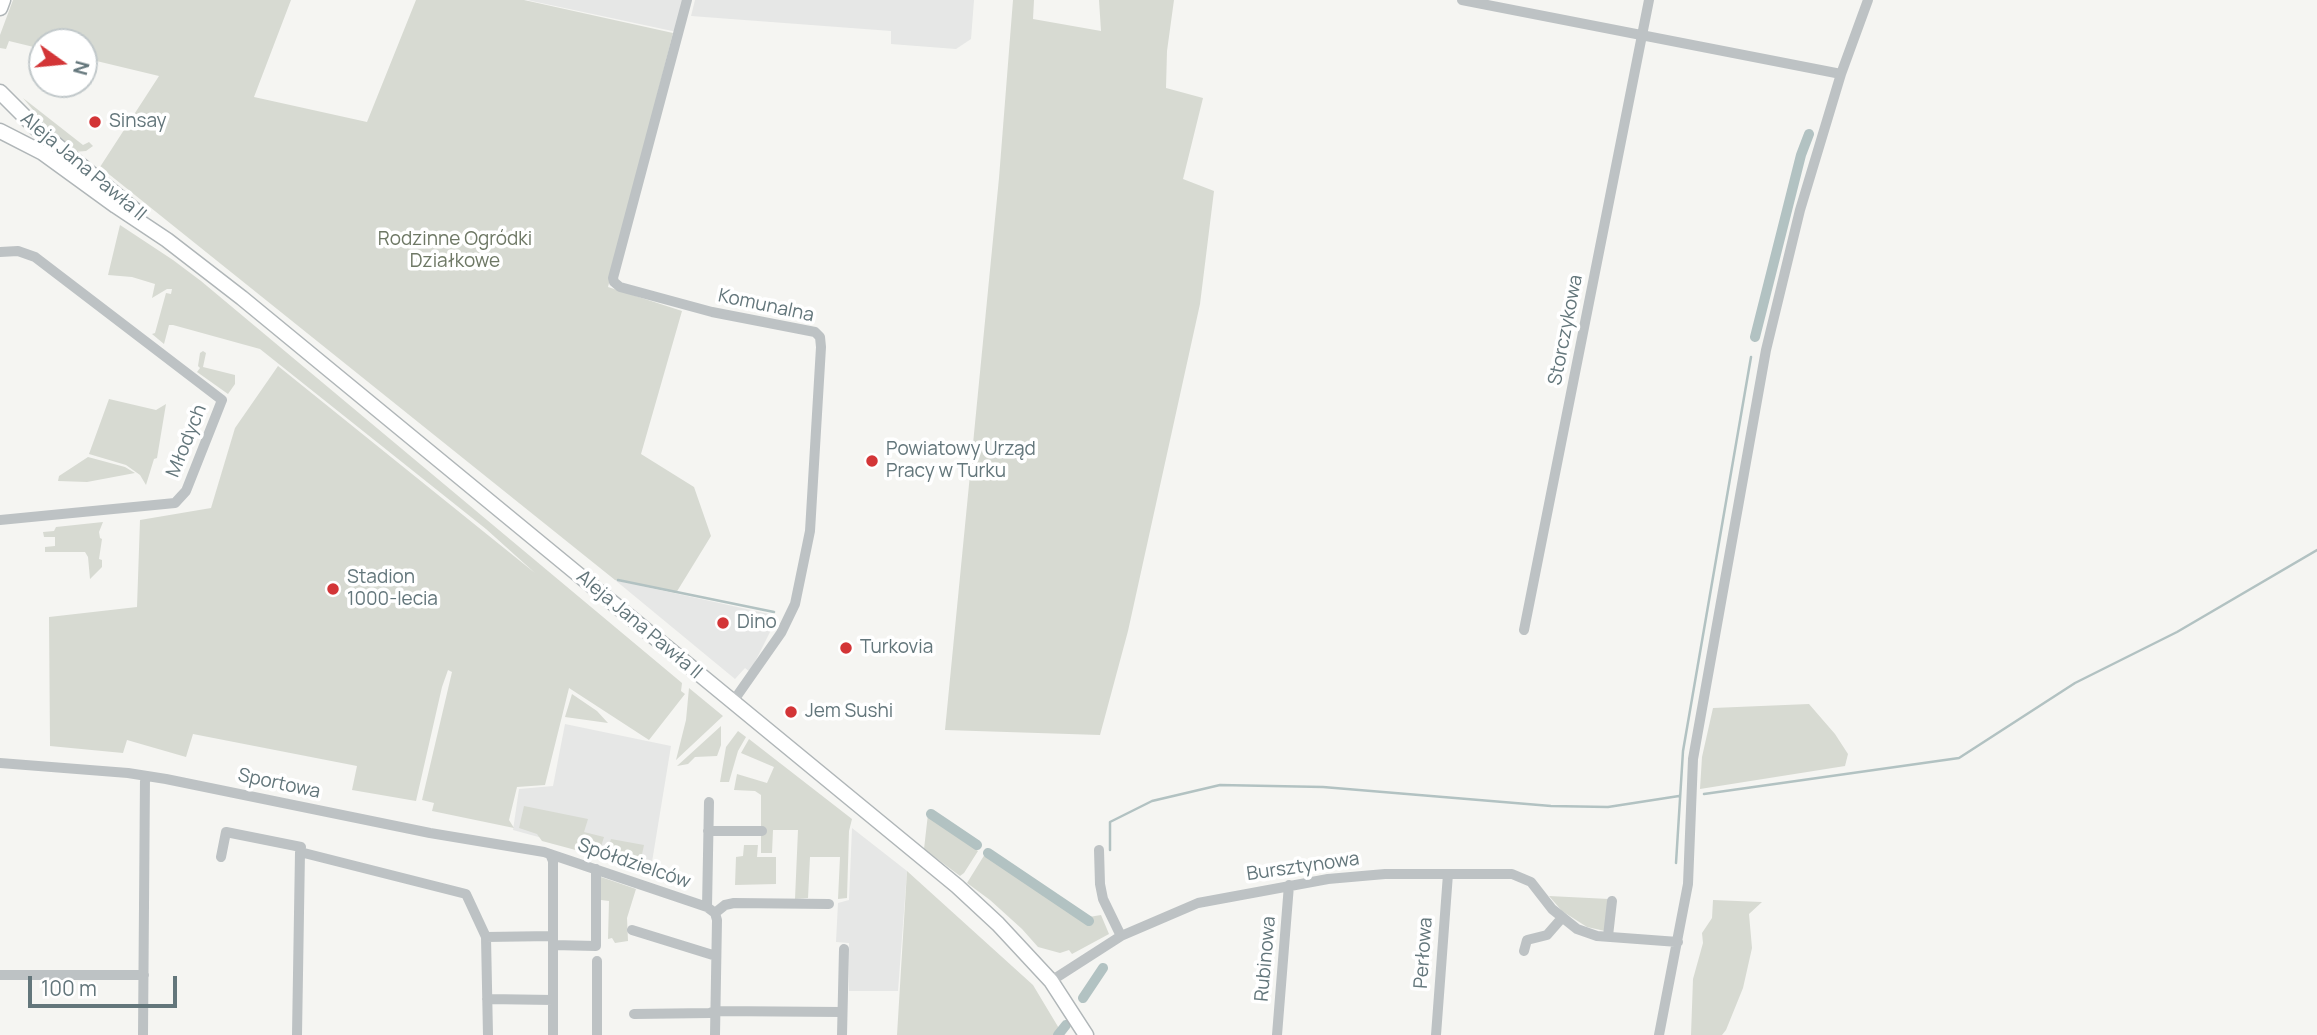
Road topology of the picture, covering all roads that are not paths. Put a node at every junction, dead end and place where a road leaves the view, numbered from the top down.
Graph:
1 (3, 0) edge
2 (687, 0) edge
3 (1462, 0) edge
4 (1650, 0) edge
5 (1868, 0) edge
6 (0, 8) edge
7 (1642, 36) junction
8 (1841, 74) junction
9 (0, 93) edge
10 (0, 131) edge
11 (166, 240) junction
12 (0, 252) edge
13 (0, 520) edge
14 (1524, 630) dead end
15 (732, 703) junction
16 (0, 763) edge
17 (145, 776) junction
18 (709, 802) dead end
19 (708, 831) junction
20 (762, 831) dead end
21 (1099, 850) dead end
22 (550, 854) junction
23 (299, 856) junction
24 (221, 857) dead end
25 (596, 869) junction
26 (1448, 874) junction
27 (1289, 885) junction
28 (1612, 901) dead end
29 (829, 904) dead end
30 (711, 910) junction
31 (1561, 919) junction
32 (632, 930) dead end
33 (1121, 936) junction
34 (1608, 936) junction
35 (486, 937) junction
36 (553, 941) junction
37 (1678, 942) junction
38 (844, 949) dead end
39 (1524, 951) dead end
40 (716, 956) junction
41 (597, 961) dead end
42 (0, 975) edge
43 (144, 975) junction
44 (1051, 981) junction
45 (487, 999) junction
46 (553, 1000) junction
47 (715, 1011) junction
48 (841, 1012) junction
49 (634, 1014) dead end
50 (144, 1035) edge
51 (297, 1035) edge
52 (488, 1035) edge
53 (553, 1035) edge
54 (597, 1035) edge
55 (715, 1035) edge
56 (842, 1035) edge
57 (1086, 1035) edge
58 (1277, 1035) edge
59 (1436, 1035) edge
60 (1659, 1035) edge

1 - 6 main road
2 - 15 street, Komunalna
3 - 7 street
4 - 7 street, Storczykowa
5 - 8 street
7 - 8 street
7 - 14 street, Storczykowa
8 - 37 street
9 - 11 main road, Aleja Jana Pawła II
10 - 11 main road, Aleja Jana Pawła II
11 - 15 main road, Aleja Jana Pawła II
12 - 13 street, Młodych
15 - 44 main road, Aleja Jana Pawła II
16 - 17 street, Sportowa
17 - 22 street, Sportowa
17 - 43 street
18 - 19 street, Spółdzielców
19 - 20 street
19 - 30 street, Spółdzielców
21 - 33 street
22 - 25 street, Spółdzielców
22 - 36 street
23 - 24 street
23 - 35 street
23 - 51 street
25 - 30 street, Spółdzielców
25 - 36 street
26 - 27 street, Bursztynowa
26 - 31 street, Bursztynowa
26 - 59 street, Perłowa
27 - 33 street, Bursztynowa
27 - 58 street, Rubinowa
28 - 34 street
29 - 30 street
30 - 40 street, Spółdzielców
31 - 34 street, Bursztynowa
31 - 39 street
32 - 40 street
33 - 44 street, Bursztynowa
34 - 37 street, Bursztynowa
35 - 36 street
35 - 45 street
36 - 46 street
37 - 60 street
38 - 48 street
40 - 47 street, Spółdzielców
41 - 54 street
42 - 43 street
43 - 50 street
44 - 57 main road, Aleja Jana Pawła II
45 - 46 street
45 - 52 street
46 - 53 street
47 - 48 street
47 - 49 street
47 - 55 street, Spółdzielców
48 - 56 street

